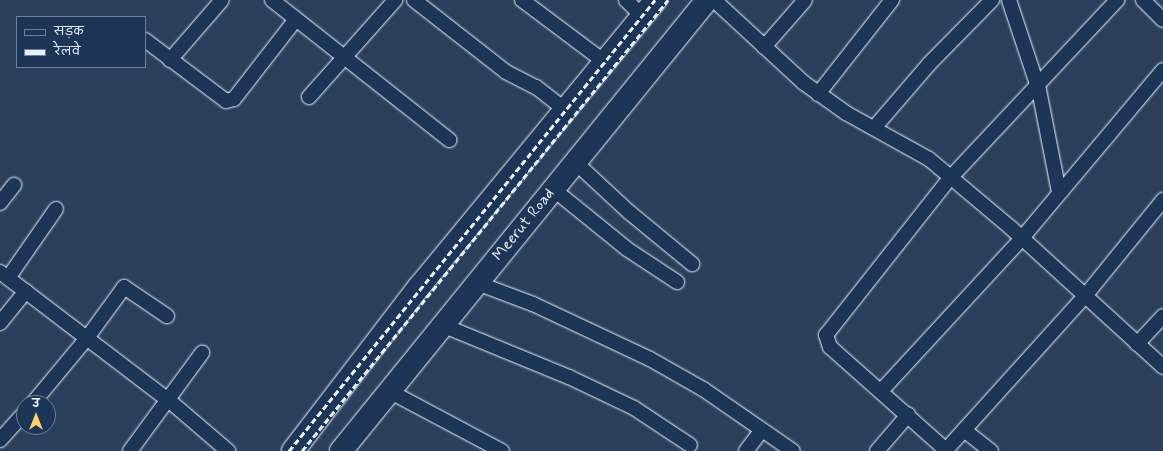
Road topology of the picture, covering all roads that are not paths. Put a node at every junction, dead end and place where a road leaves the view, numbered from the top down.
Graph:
1 (222, 0) edge
2 (272, 0) edge
3 (395, 0) edge
4 (414, 0) edge
5 (522, 0) edge
6 (626, 0) edge
7 (656, 0) edge
8 (707, 0) edge
9 (714, 0) edge
10 (805, 0) edge
11 (892, 0) edge
12 (992, 0) edge
13 (1117, 0) edge
14 (1143, 0) edge
15 (1011, 1) edge
16 (642, 16) junction
17 (296, 19) junction
18 (1163, 20) edge
19 (146, 41) edge
20 (764, 47) junction
21 (345, 57) junction
22 (170, 60) junction
23 (606, 62) junction
24 (1163, 70) edge
25 (1037, 86) junction
26 (818, 94) junction
27 (309, 97) dead end
28 (565, 110) junction
29 (874, 128) junction
30 (449, 140) dead end
31 (575, 162) junction
32 (951, 177) junction
33 (14, 184) dead end
34 (553, 190) junction
35 (1059, 192) junction
36 (1163, 200) edge
37 (0, 203) edge
38 (56, 209) dead end
39 (1022, 238) junction
40 (692, 264) dead end
41 (4, 275) edge
42 (677, 282) dead end
43 (477, 284) junction
44 (26, 291) junction
45 (1084, 296) junction
46 (167, 316) dead end
47 (1163, 316) edge
48 (0, 323) edge
49 (442, 325) junction
50 (87, 338) junction
51 (1137, 344) junction
52 (202, 353) dead end
53 (1163, 367) edge
54 (389, 391) junction
55 (881, 391) junction
56 (40, 395) edge
57 (167, 399) junction
58 (908, 415) junction
59 (16, 422) edge
60 (762, 430) junction
61 (964, 430) junction
62 (0, 440) edge
63 (690, 445) dead end
64 (348, 448) edge
65 (945, 450) edge
66 (130, 451) edge
67 (228, 451) edge
68 (293, 451) edge
69 (502, 451) edge
70 (746, 451) edge
71 (793, 451) edge
72 (877, 451) edge
73 (991, 451) edge

1 - 22 street
2 - 17 street
3 - 21 street
4 - 28 street
5 - 23 street
6 - 16 street
7 - 16 highway
8 - 31 highway, Meerut Road
9 - 20 street
10 - 20 street
11 - 26 street
12 - 29 street
13 - 25 street
14 - 18 street
15 - 25 street
16 - 23 highway
17 - 21 street
17 - 22 street
19 - 22 street
20 - 26 street
21 - 27 street
21 - 30 street
23 - 28 highway
24 - 35 street
25 - 32 street
25 - 35 street
26 - 29 street
28 - 68 highway
29 - 32 street
31 - 34 highway, Meerut Road
31 - 40 street
32 - 39 street
32 - 55 street
33 - 37 street
34 - 42 street
34 - 43 highway, Meerut Road
35 - 39 street
36 - 45 street
38 - 41 street
39 - 45 street
39 - 55 street
41 - 44 street
43 - 49 highway, Meerut Road
43 - 60 street
44 - 48 street
44 - 50 street
45 - 51 street
45 - 61 street
46 - 50 street
47 - 51 street
49 - 54 highway, Meerut Road
49 - 63 street
50 - 56 street
50 - 57 street
51 - 53 street
52 - 57 street
54 - 64 highway, Meerut Road
54 - 69 street
55 - 58 street
57 - 66 street
57 - 67 street
58 - 65 street
58 - 72 street
59 - 62 street
60 - 70 street
60 - 71 street
61 - 65 street
61 - 73 street

